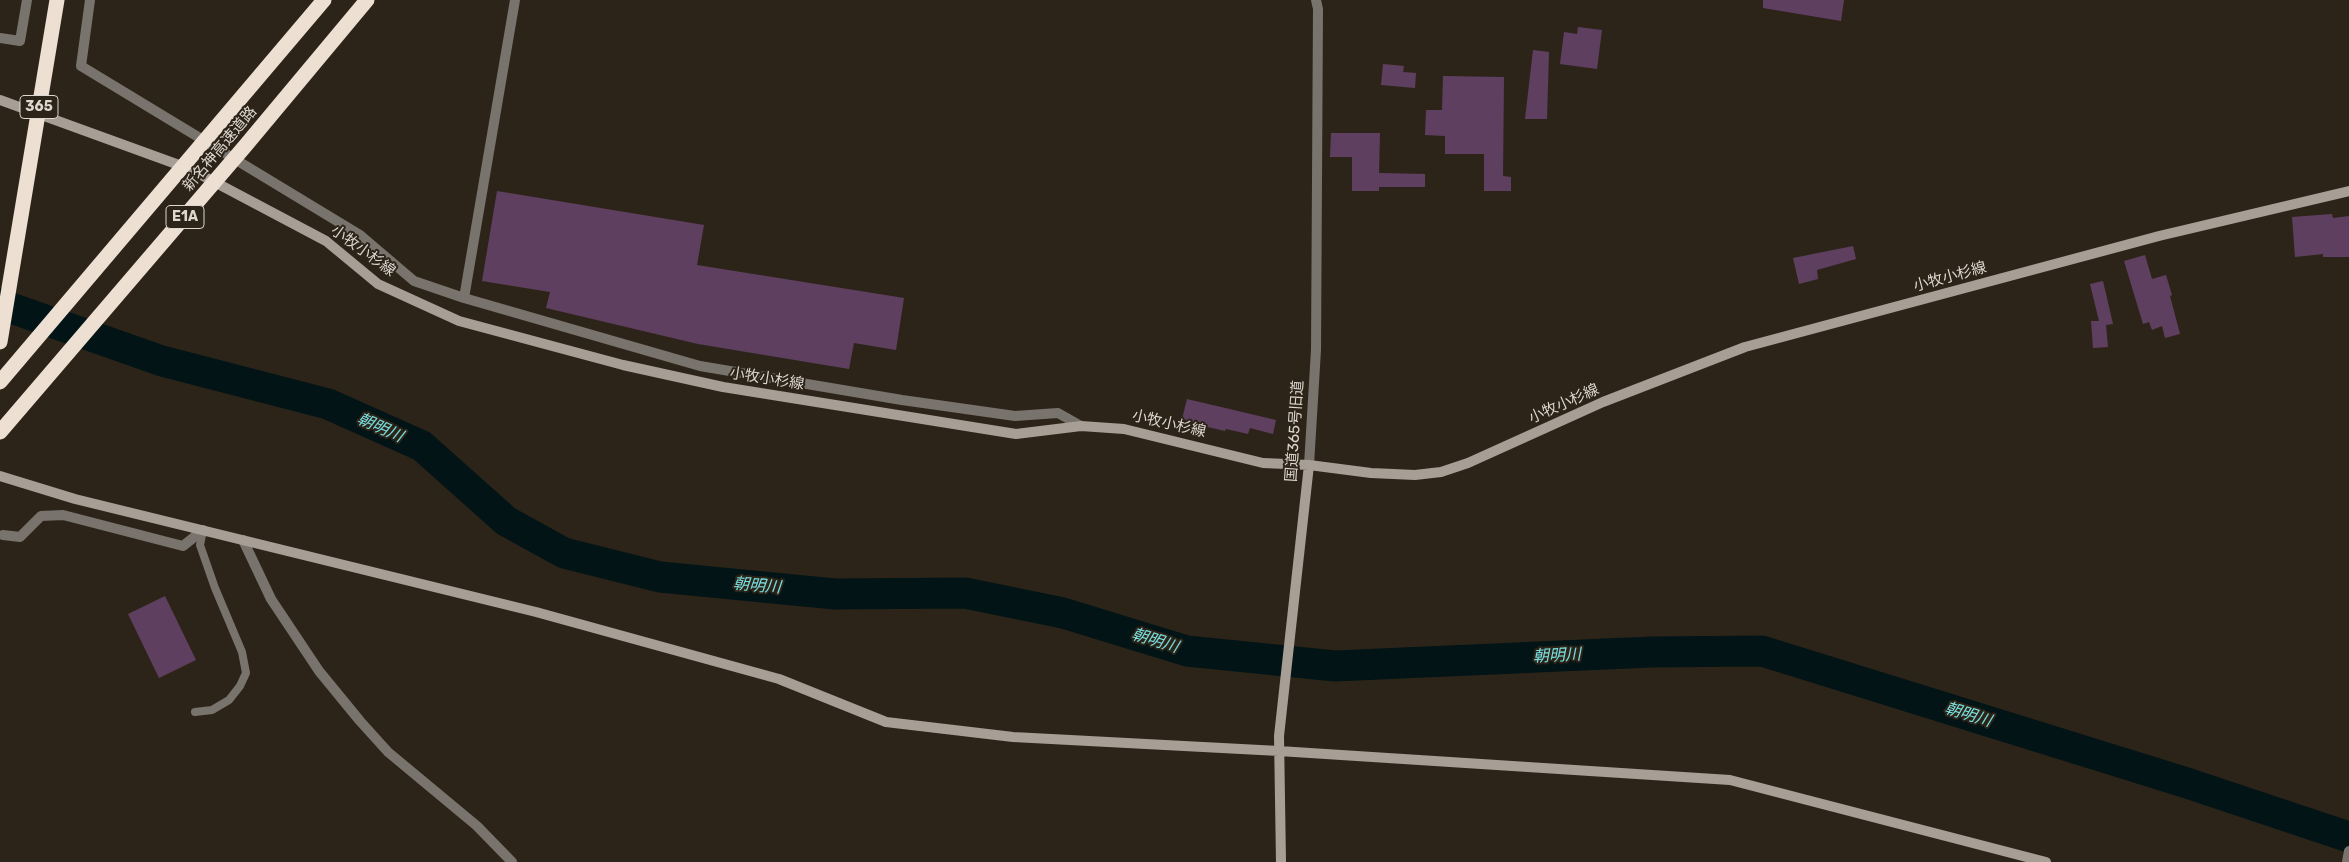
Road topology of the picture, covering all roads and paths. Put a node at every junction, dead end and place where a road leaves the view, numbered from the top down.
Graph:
1 (27, 0) edge
2 (57, 0) edge
3 (90, 0) edge
4 (324, 0) edge
5 (367, 0) edge
6 (515, 0) edge
7 (1316, 0) edge
8 (0, 38) edge
9 (0, 100) edge
10 (38, 113) junction
11 (2349, 191) edge
12 (464, 298) junction
13 (0, 342) edge
14 (0, 382) edge
15 (1081, 426) junction
16 (0, 432) edge
17 (1309, 465) junction
18 (0, 476) edge
19 (203, 530) junction
20 (3, 534) dead end
21 (243, 540) junction
22 (195, 712) dead end
23 (1278, 751) junction
24 (2349, 851) edge
25 (512, 862) edge
26 (1281, 862) edge
27 (2046, 862) edge
28 (2347, 862) edge

1 - 8 street
2 - 10 highway, 365
3 - 12 street
4 - 14 highway, 新名神高速道路 / E1A
5 - 16 highway, 新名神高速道路 / E1A
6 - 12 street
7 - 17 street, 国道365号旧道
9 - 10 street, 小牧小杉線
10 - 13 highway, 365
10 - 15 street, 小牧小杉線
11 - 17 street, 小牧小杉線
12 - 15 street
15 - 17 street, 小牧小杉線
17 - 23 street, 国道365号旧道
18 - 19 street
19 - 20 street
19 - 21 street
19 - 22 lane
21 - 23 street
21 - 25 street
23 - 26 street, 国道365号旧道
23 - 27 street
24 - 28 street

